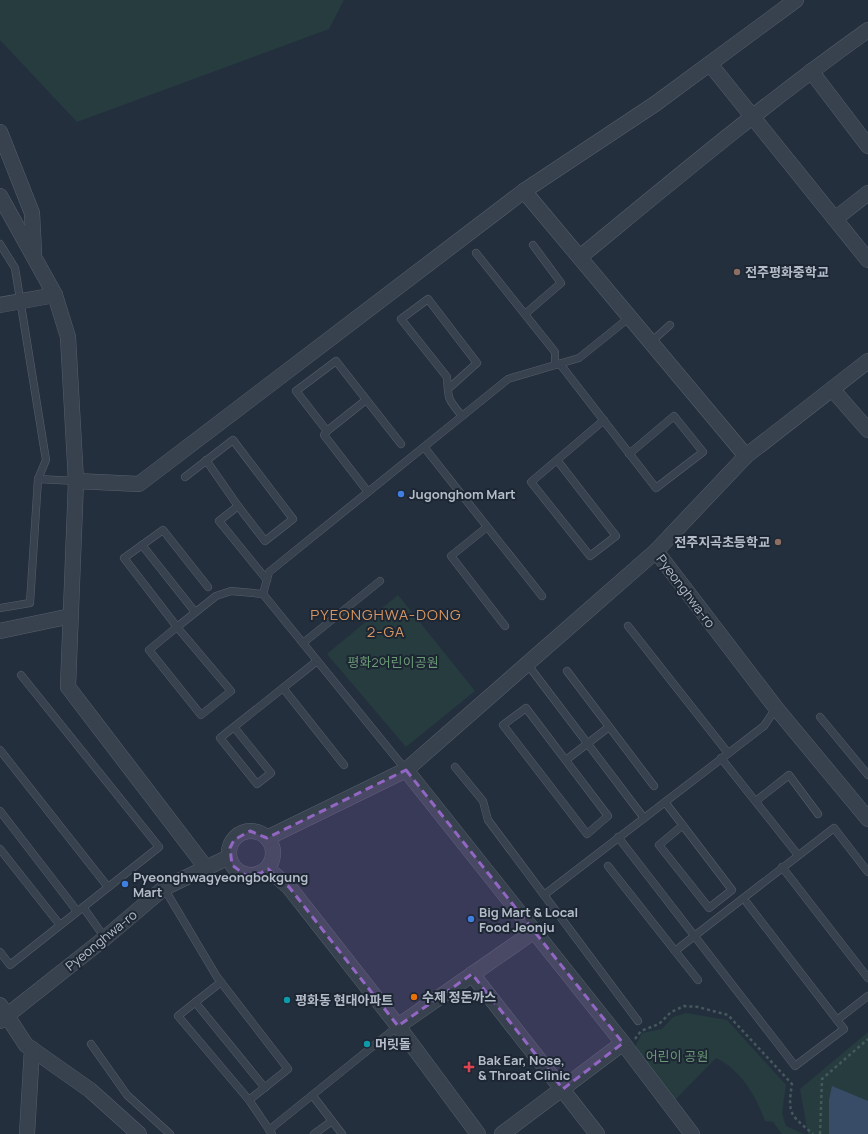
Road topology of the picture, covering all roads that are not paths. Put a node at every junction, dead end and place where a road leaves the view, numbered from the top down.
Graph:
1 (796, 0) edge
2 (868, 30) edge
3 (710, 64) junction
4 (811, 71) junction
5 (752, 117) junction
6 (0, 132) edge
7 (868, 146) edge
8 (524, 191) junction
9 (868, 193) edge
10 (0, 196) edge
11 (835, 219) junction
12 (0, 244) edge
13 (533, 245) dead end
14 (476, 253) dead end
15 (580, 257) junction
16 (34, 258) junction
17 (868, 260) edge
18 (55, 295) junction
19 (20, 302) junction
20 (0, 305) edge
21 (525, 314) junction
22 (630, 316) junction
23 (670, 326) dead end
24 (651, 342) junction
25 (868, 361) edge
26 (558, 365) junction
27 (448, 389) junction
28 (832, 389) junction
29 (366, 400) junction
30 (462, 416) junction
31 (604, 420) junction
32 (868, 430) edge
33 (327, 431) junction
34 (401, 444) dead end
35 (424, 447) junction
36 (629, 454) junction
37 (746, 456) junction
38 (206, 460) junction
39 (557, 460) junction
40 (185, 477) dead end
41 (38, 479) junction
42 (76, 481) junction
43 (368, 492) junction
44 (238, 506) junction
45 (487, 527) junction
46 (142, 545) junction
47 (656, 551) junction
48 (267, 580) junction
49 (380, 581) dead end
50 (208, 587) dead end
51 (263, 594) junction
52 (542, 596) dead end
53 (0, 608) edge
54 (195, 612) junction
55 (71, 616) junction
56 (505, 626) dead end
57 (628, 626) dead end
58 (177, 627) junction
59 (0, 631) edge
60 (303, 643) junction
61 (317, 661) junction
62 (528, 665) junction
63 (567, 671) dead end
64 (21, 674) dead end
65 (283, 688) junction
66 (776, 708) junction
67 (820, 717) dead end
68 (234, 727) junction
69 (609, 727) junction
70 (588, 743) junction
71 (1, 753) edge
72 (728, 753) junction
73 (722, 758) junction
74 (566, 760) junction
75 (344, 764) dead end
76 (455, 767) dead end
77 (406, 770) junction
78 (868, 775) edge
79 (654, 786) dead end
80 (665, 802) junction
81 (756, 802) junction
82 (0, 811) edge
83 (818, 814) dead end
84 (644, 818) junction
85 (868, 819) edge
86 (683, 825) junction
87 (618, 837) junction
88 (267, 838) junction
89 (0, 849) edge
90 (798, 855) junction
91 (229, 858) junction
92 (608, 866) dead end
93 (782, 867) junction
94 (268, 868) junction
95 (207, 869) junction
96 (868, 872) edge
97 (108, 887) junction
98 (164, 888) junction
99 (544, 895) junction
100 (747, 903) dead end
101 (80, 909) junction
102 (60, 925) junction
103 (533, 932) junction
104 (695, 935) junction
105 (105, 938) junction
106 (675, 951) junction
107 (0, 952) edge
108 (472, 974) junction
109 (868, 978) edge
110 (698, 980) dead end
111 (221, 982) junction
112 (868, 996) edge
113 (195, 1002) junction
114 (3, 1013) edge
115 (837, 1020) junction
116 (638, 1021) dead end
117 (398, 1026) junction
118 (629, 1043) junction
119 (91, 1044) dead end
120 (32, 1049) junction
121 (265, 1088) junction
122 (563, 1089) junction
123 (313, 1096) junction
124 (249, 1100) junction
125 (332, 1121) junction
126 (271, 1132) edge
127 (27, 1134) edge
128 (139, 1134) edge
129 (170, 1134) edge
130 (314, 1134) edge
131 (342, 1134) edge
132 (478, 1134) edge
133 (502, 1134) edge
134 (596, 1134) edge
135 (692, 1134) edge

1 - 3 street
2 - 4 street
3 - 5 street
3 - 8 street
4 - 5 street
4 - 7 street
5 - 11 street
5 - 15 street
6 - 16 street
8 - 15 street
8 - 42 street
9 - 11 street
10 - 16 street
11 - 17 street
12 - 19 lane
13 - 21 lane
14 - 21 lane
15 - 22 street
16 - 18 street
18 - 19 street
18 - 42 street
19 - 20 street
19 - 41 lane
21 - 26 lane
22 - 24 street
22 - 26 lane
23 - 24 lane
24 - 37 street
25 - 28 street, Pyeonghwa-ro
26 - 30 lane
26 - 31 lane
27 - 27 lane
27 - 30 lane
28 - 32 street
28 - 37 street, Pyeonghwa-ro
29 - 33 lane
29 - 33 lane
29 - 34 lane
30 - 35 lane
31 - 36 lane
31 - 39 lane
33 - 43 lane
35 - 43 lane
35 - 45 lane
36 - 36 lane
37 - 47 street, Pyeonghwa-ro
38 - 40 lane
38 - 44 lane
38 - 44 lane
39 - 39 lane
41 - 42 lane
41 - 53 lane
42 - 55 street
43 - 48 lane
44 - 48 lane
45 - 52 lane
45 - 56 lane
46 - 50 lane
46 - 54 lane
46 - 58 lane
47 - 62 street
47 - 66 street, Pyeonghwa-ro
48 - 51 lane
49 - 60 lane
51 - 54 lane
51 - 60 lane
54 - 58 lane
55 - 59 street
55 - 95 street
57 - 72 lane
58 - 58 lane
60 - 61 lane
61 - 65 lane
61 - 77 lane
62 - 70 lane
62 - 77 street
63 - 69 lane
64 - 97 lane
65 - 68 lane
65 - 75 lane
66 - 72 lane
66 - 85 street, Pyeonghwa-ro
67 - 78 lane
68 - 68 lane
69 - 70 lane
69 - 79 lane
70 - 74 lane
70 - 84 lane
71 - 97 lane
72 - 73 lane
73 - 80 lane
73 - 81 lane
74 - 74 lane
76 - 99 lane
77 - 88 street
77 - 103 street
80 - 84 lane
80 - 86 lane
81 - 83 lane
81 - 90 lane
82 - 101 lane
84 - 87 lane
86 - 86 lane
87 - 99 lane
87 - 104 lane
88 - 91 street
88 - 94 street
89 - 102 lane
90 - 93 lane
90 - 96 lane
91 - 94 street
91 - 95 street, Pyeonghwa-ro
92 - 106 lane
93 - 104 lane
93 - 109 lane
94 - 117 street
95 - 98 street, Pyeonghwa-ro
97 - 101 lane
98 - 105 street, Pyeonghwa-ro
98 - 111 lane
99 - 116 lane
100 - 115 lane
101 - 102 lane
101 - 105 lane
102 - 107 lane
103 - 108 street
103 - 118 street
104 - 106 lane
104 - 115 lane
105 - 114 street, Pyeonghwa-ro
106 - 110 lane
108 - 117 street
108 - 122 street
111 - 113 lane
111 - 121 lane
112 - 115 lane
113 - 121 lane
113 - 124 lane
114 - 120 street
117 - 123 lane
117 - 132 street
118 - 122 street
118 - 135 street
119 - 129 lane
120 - 127 street
120 - 128 street
121 - 124 lane
122 - 133 street
122 - 134 street
123 - 125 lane
123 - 126 lane
124 - 126 lane
125 - 130 lane
125 - 131 lane

